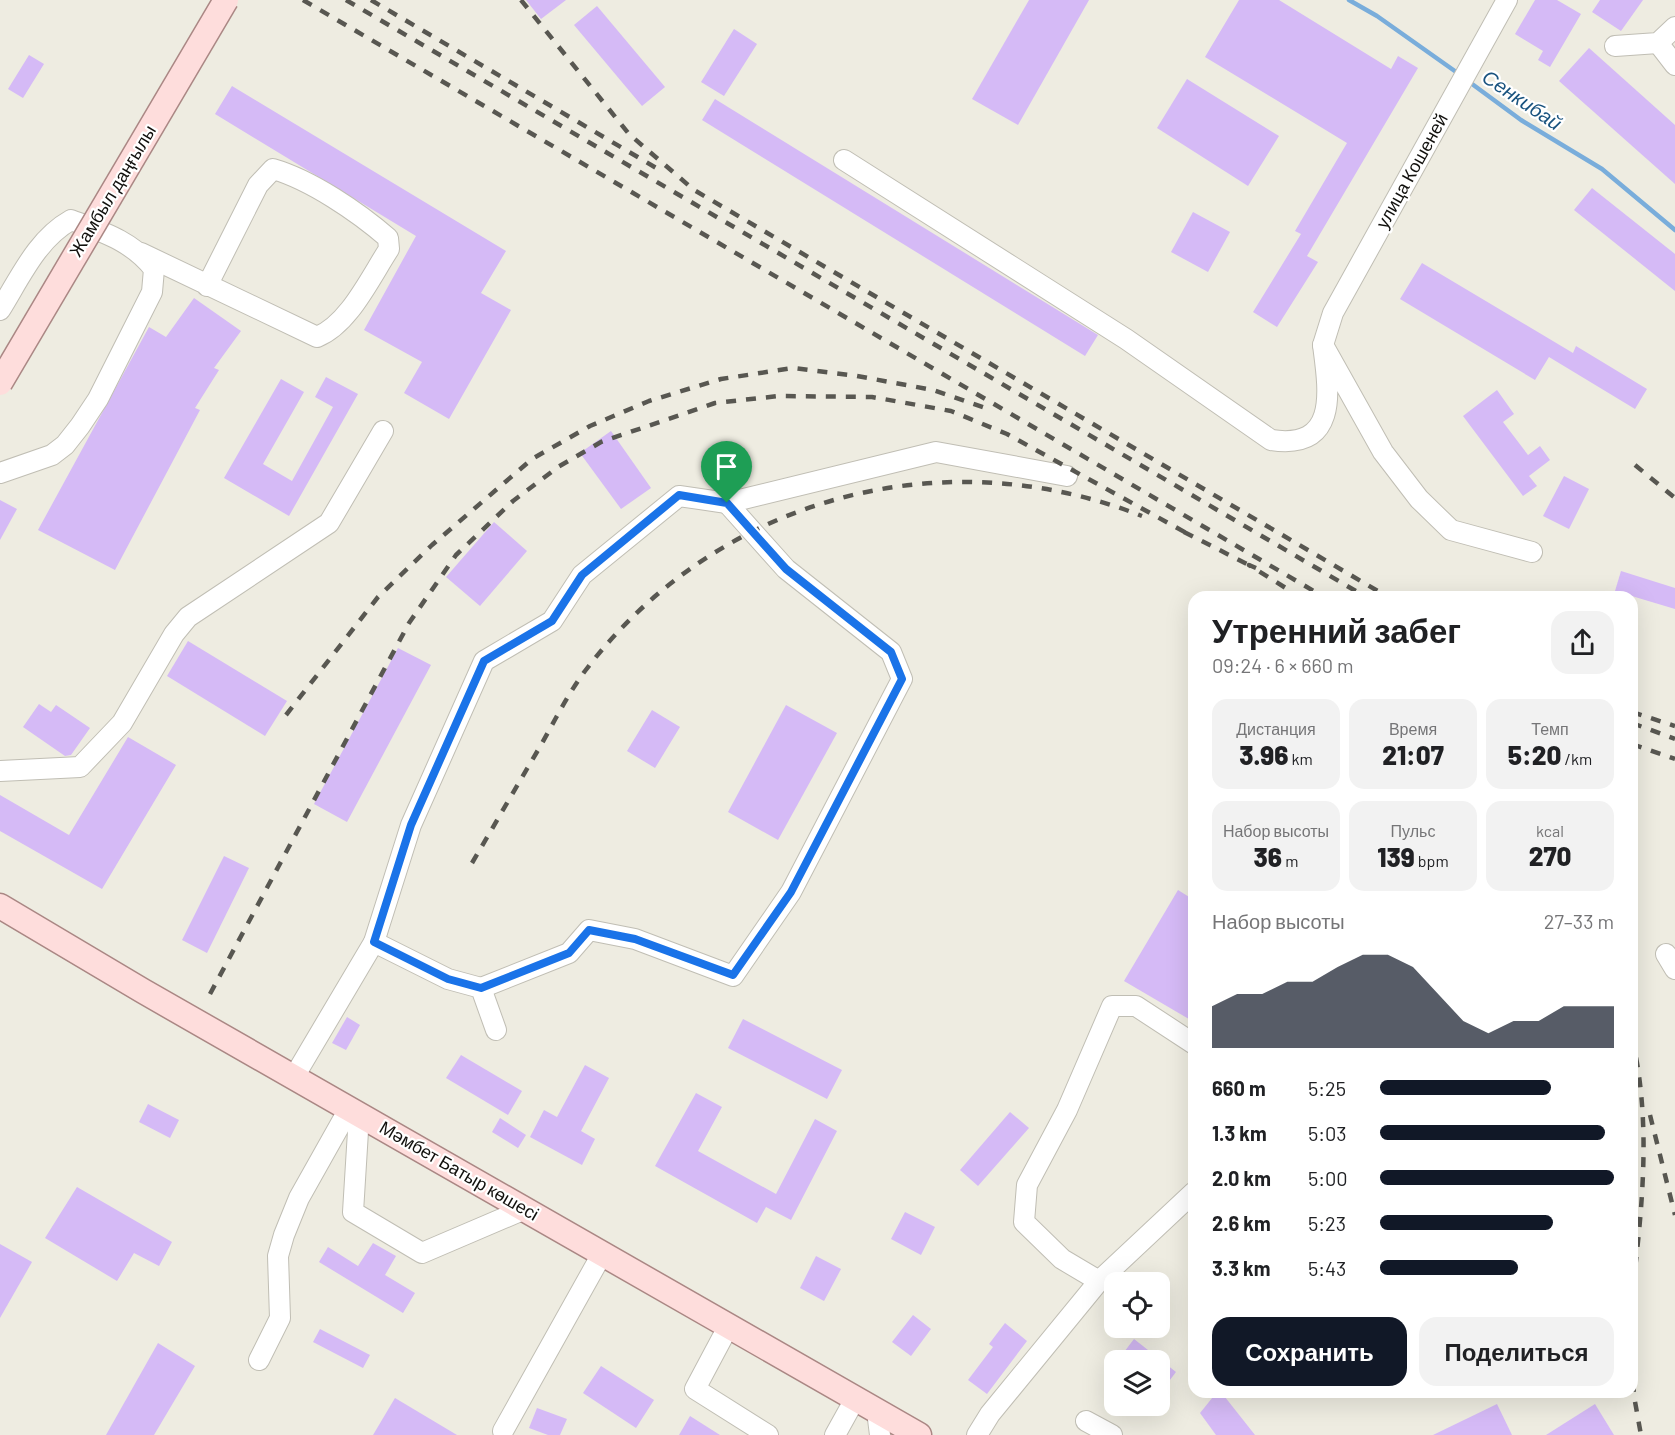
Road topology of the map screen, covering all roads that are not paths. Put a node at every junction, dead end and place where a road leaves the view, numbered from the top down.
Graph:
1 (226, 0) edge
2 (1507, 0) edge
3 (1675, 27) edge
4 (1658, 43) junction
5 (1615, 46) dead end
6 (1675, 65) edge
7 (844, 160) dead end
8 (141, 253) junction
9 (207, 286) junction
10 (0, 310) edge
11 (1323, 345) junction
12 (0, 383) edge
13 (383, 431) dead end
14 (0, 473) edge
15 (1067, 476) dead end
16 (727, 503) junction
17 (1532, 552) dead end
18 (0, 771) edge
19 (0, 906) edge
20 (374, 942) junction
21 (481, 988) junction
22 (496, 1030) dead end
23 (1188, 1040) edge
24 (294, 1077) junction
25 (354, 1112) junction
26 (1188, 1198) edge
27 (525, 1209) junction
28 (602, 1254) junction
29 (1099, 1281) junction
30 (728, 1327) junction
31 (259, 1360) dead end
32 (855, 1399) junction
33 (877, 1411) junction
34 (1086, 1421) dead end
35 (503, 1431) dead end
36 (768, 1435) edge
37 (835, 1435) edge
38 (880, 1435) edge
39 (919, 1435) edge
40 (977, 1435) edge
41 (1112, 1435) edge

1 - 12 main road, Жамбыл даңғылы, bridge
2 - 11 street, улица Кошеней
3 - 4 street
4 - 5 street
4 - 6 street
7 - 11 street
8 - 9 street
8 - 10 street
8 - 14 street
9 - 9 street
11 - 17 street
13 - 18 street
15 - 16 street
16 - 20 street
16 - 21 street
19 - 24 main road, Мәмбет Батыр көшесі
20 - 21 street
20 - 24 street
21 - 22 street
23 - 29 street
24 - 25 main road, Мәмбет Батыр көшесі
25 - 27 main road, Мәмбет Батыр көшесі
25 - 27 street
25 - 31 street
26 - 29 street
27 - 28 main road, Мәмбет Батыр көшесі
28 - 30 main road, Мәмбет Батыр көшесі
28 - 35 street
29 - 40 street
30 - 32 main road, Мәмбет Батыр көшесі
30 - 36 street
32 - 33 main road, Мәмбет Батыр көшесі
32 - 37 street
33 - 38 street
33 - 39 main road, Мәмбет Батыр көшесі
34 - 41 street

